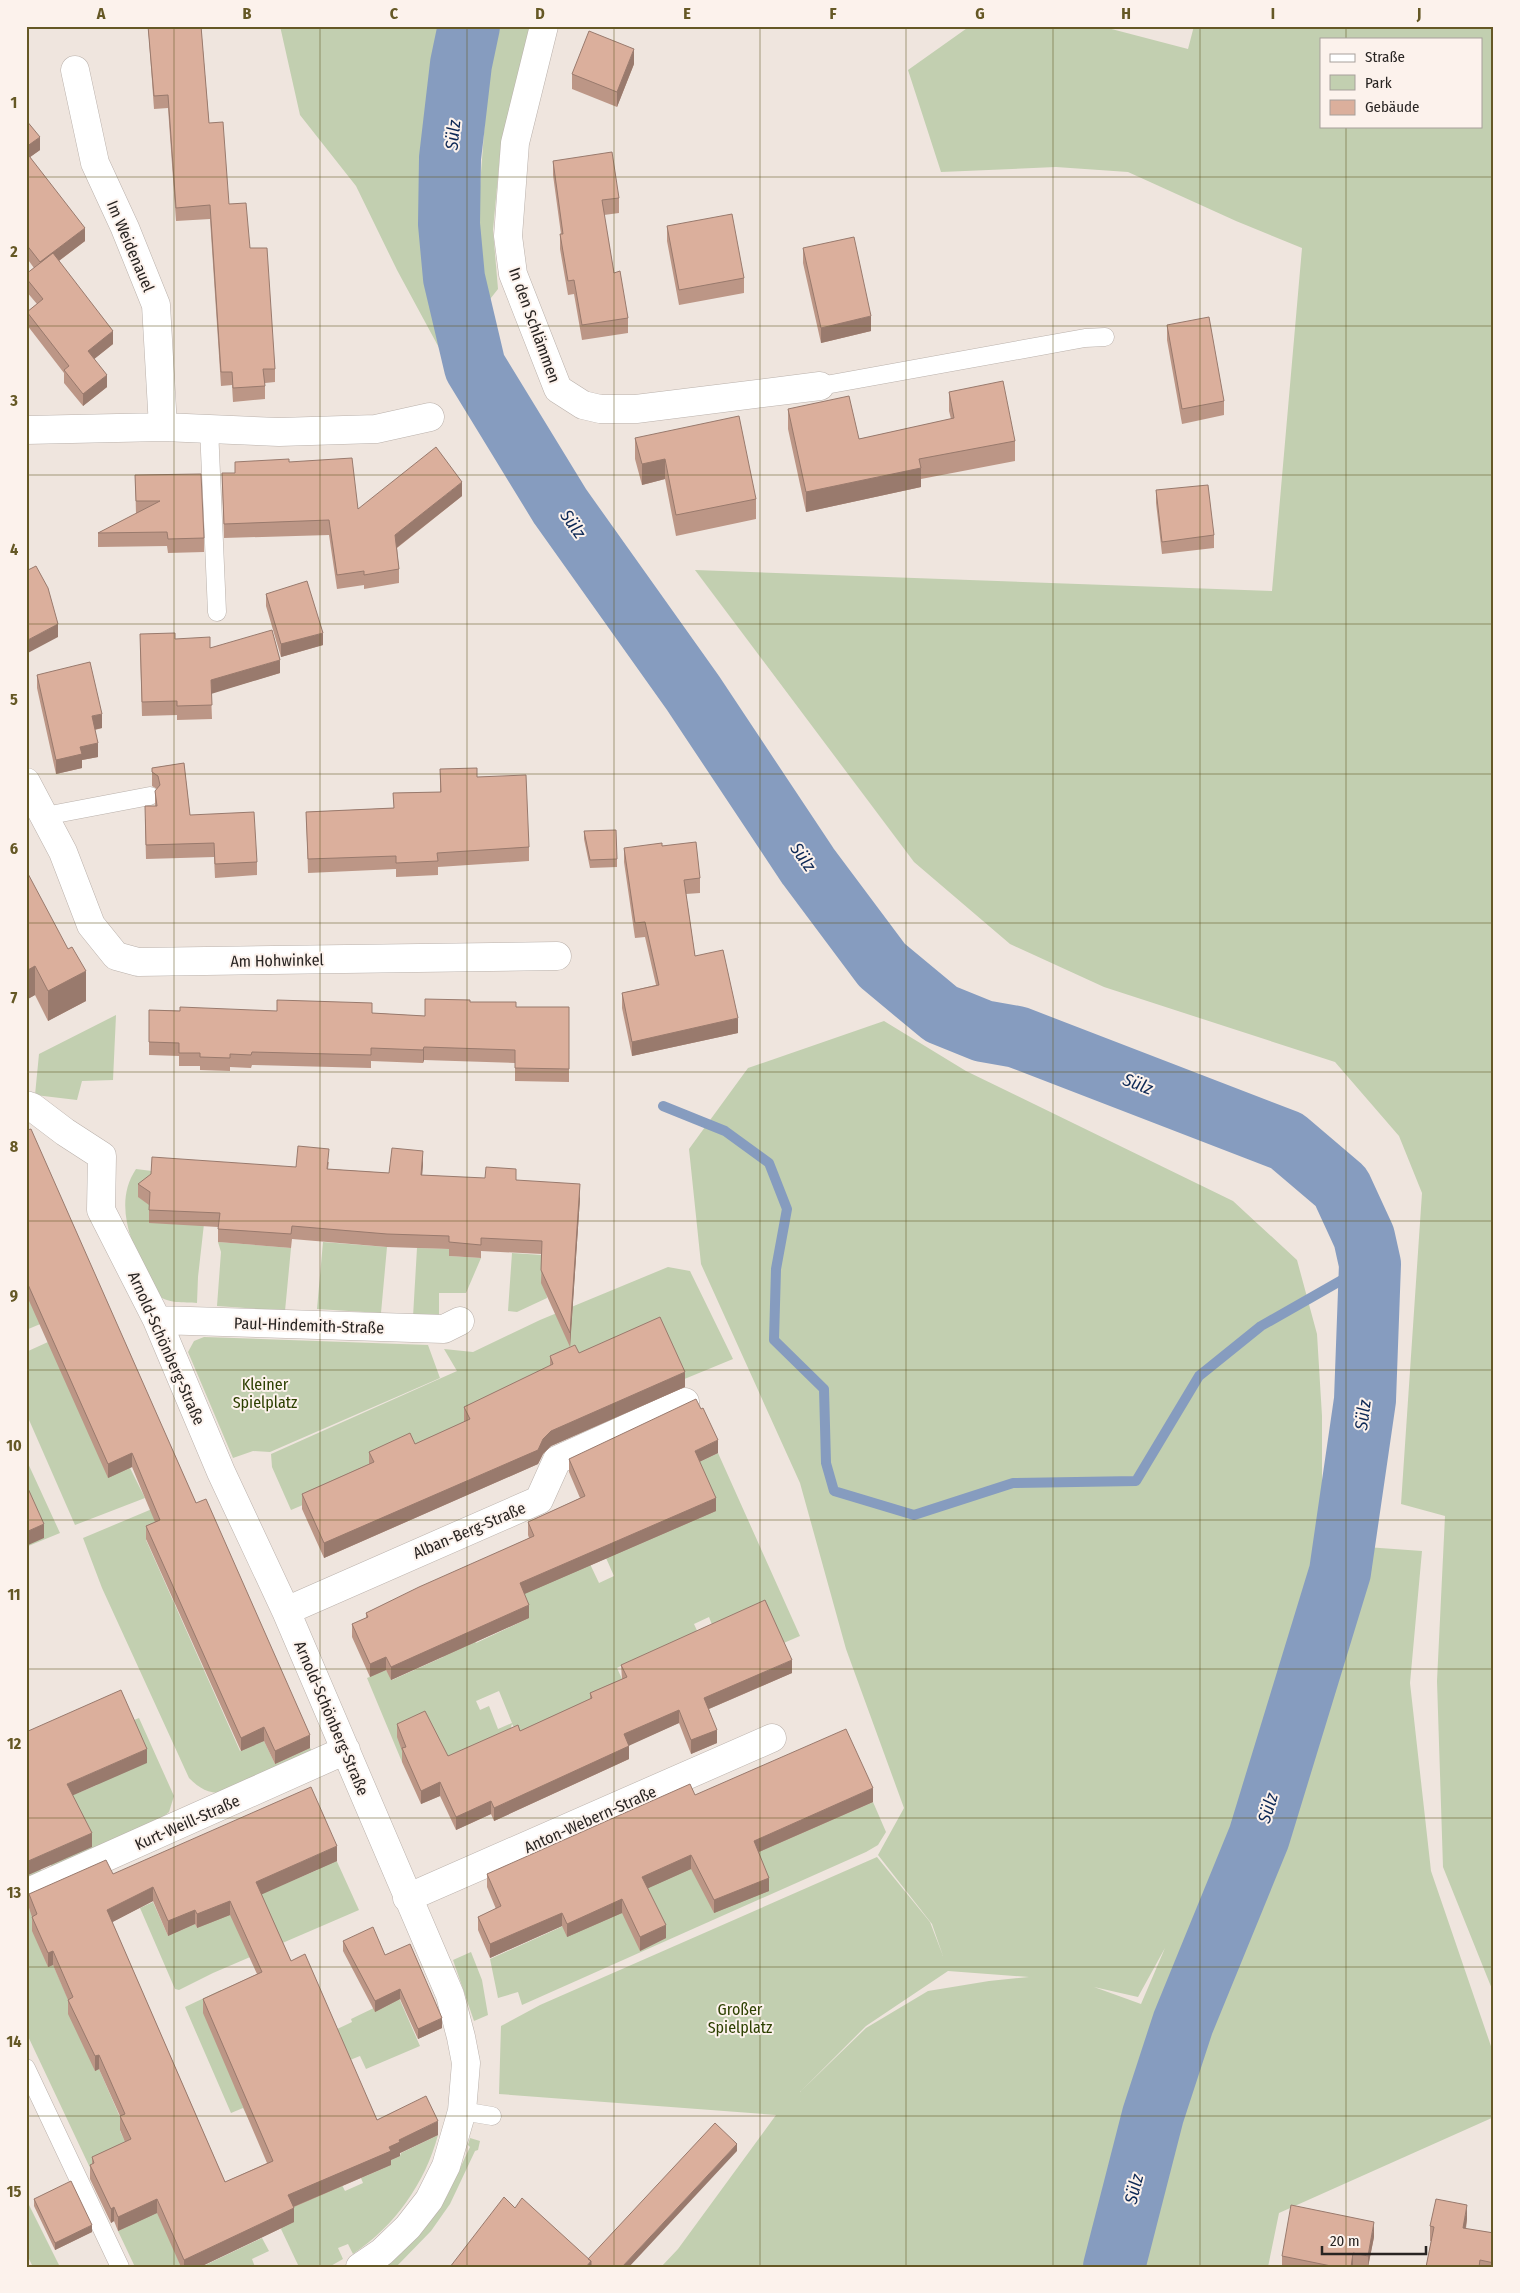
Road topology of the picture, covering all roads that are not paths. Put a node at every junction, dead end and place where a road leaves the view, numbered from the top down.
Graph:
1 (544, 26) edge
2 (75, 70) dead end
3 (1105, 337) dead end
4 (820, 386) joint
5 (430, 417) dead end
6 (163, 427) junction
7 (209, 428) junction
8 (26, 430) edge
9 (217, 612) dead end
10 (26, 782) edge
11 (150, 796) dead end
12 (45, 816) junction
13 (557, 956) dead end
14 (26, 1105) edge
15 (157, 1320) junction
16 (460, 1321) dead end
17 (685, 1402) edge
18 (286, 1611) junction
19 (772, 1738) dead end
20 (346, 1750) junction
21 (26, 1893) edge
22 (407, 1898) junction
23 (26, 2068) edge
24 (462, 2111) junction
25 (492, 2116) dead end
26 (120, 2267) edge
27 (360, 2267) edge

1 - 4 street, In den Schlämmen
2 - 6 street, Im Weidenauel
3 - 4 lane
5 - 7 street
6 - 7 street
6 - 8 street
7 - 9 lane
10 - 12 street, Am Hohwinkel
11 - 12 lane
12 - 13 street, Am Hohwinkel
14 - 15 street, Arnold-Schönberg-Straße
15 - 16 street, Paul-Hindemith-Straße
15 - 18 street, Arnold-Schönberg-Straße
17 - 18 street, Alban-Berg-Straße
18 - 20 street, Arnold-Schönberg-Straße
19 - 22 street, Anton-Webern-Straße
20 - 21 street, Kurt-Weill-Straße
20 - 22 street, Arnold-Schönberg-Straße
22 - 24 street, Arnold-Schönberg-Straße
23 - 26 lane
24 - 25 lane
24 - 27 street, Arnold-Schönberg-Straße

